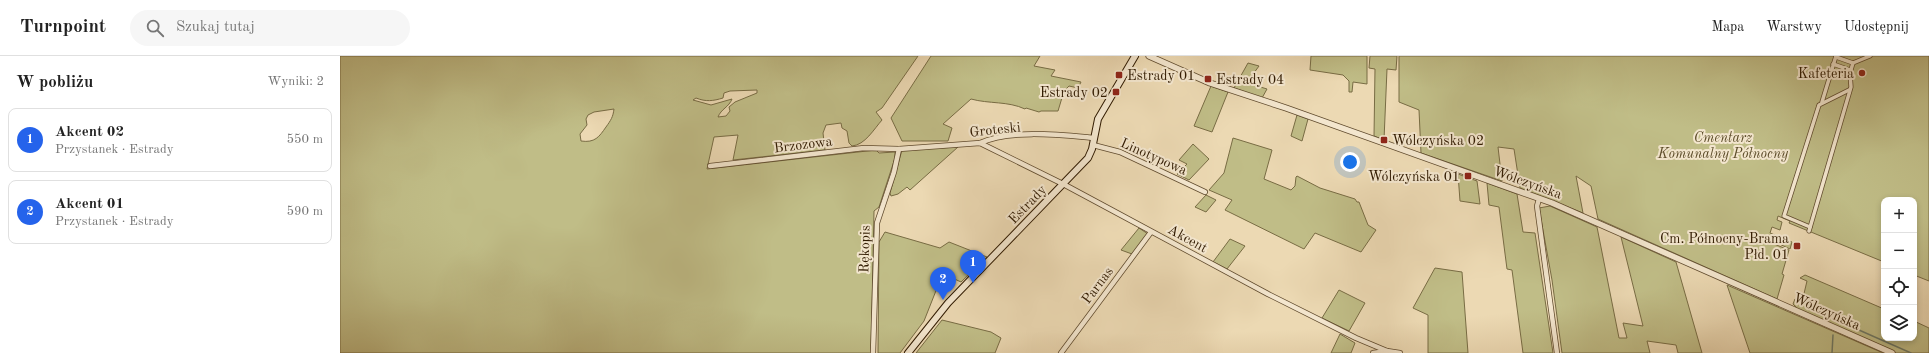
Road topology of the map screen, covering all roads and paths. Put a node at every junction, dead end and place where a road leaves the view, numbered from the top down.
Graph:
1 (1135, 56) edge
2 (1148, 56) edge
3 (1836, 56) edge
4 (1867, 56) edge
5 (1853, 63) junction
6 (1833, 64) junction
7 (1850, 70) junction
8 (1850, 90) junction
9 (1822, 102) junction
10 (1094, 138) junction
11 (980, 143) junction
12 (1093, 145) junction
13 (899, 148) junction
14 (710, 166) dead end
15 (1062, 185) junction
16 (1206, 192) dead end
17 (1539, 198) junction
18 (1810, 227) junction
19 (1809, 231) dead end
20 (1151, 232) junction
21 (1387, 351) junction
22 (873, 353) edge
23 (908, 353) edge
24 (1061, 353) edge
25 (1373, 353) edge
26 (1400, 353) edge
27 (1557, 353) edge
28 (1892, 353) edge

1 - 10 main road, Estrady
2 - 17 street, Wólczyńska
3 - 5 street
3 - 6 street
4 - 5 street
5 - 7 street
6 - 7 street
6 - 9 street
7 - 8 street
8 - 9 street
8 - 18 street
9 - 18 street
10 - 11 street, Groteski
10 - 12 main road, Estrady
11 - 13 street, Groteski
11 - 15 street, Akcent
12 - 15 main road, Estrady
12 - 16 street, Linotypowa
13 - 14 street, Brzozowa
13 - 22 street, Rękopis
15 - 20 street, Akcent
15 - 23 main road, Estrady
17 - 27 street
17 - 28 street, Wólczyńska
18 - 19 street
20 - 21 street, Akcent
20 - 24 street, Parnas
21 - 25 street
21 - 26 street

